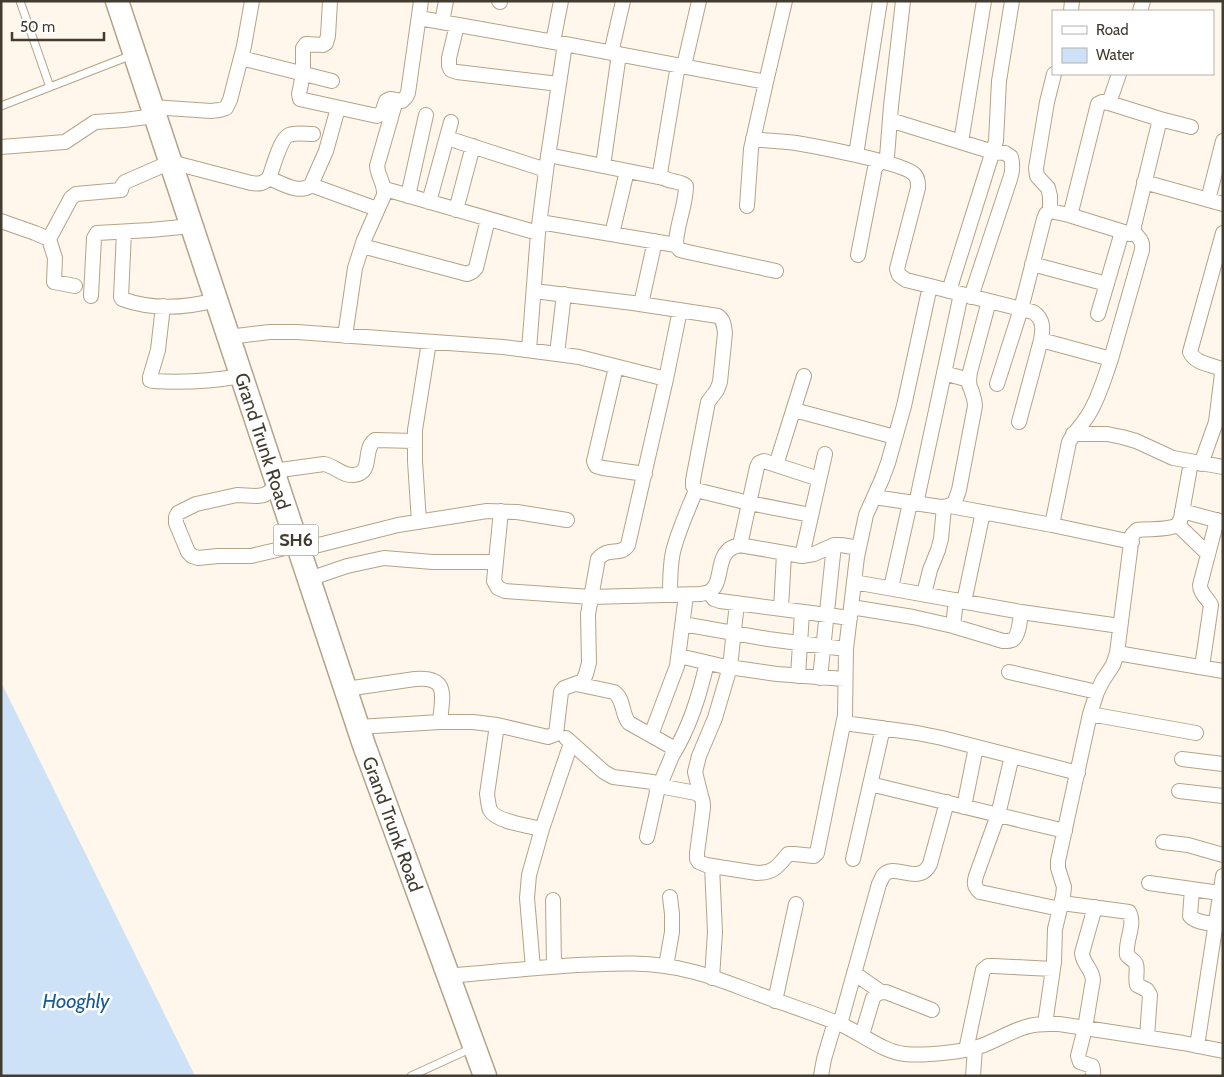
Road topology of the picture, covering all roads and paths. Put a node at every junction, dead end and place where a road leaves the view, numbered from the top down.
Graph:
1 (20, 1) edge
2 (117, 1) edge
3 (252, 1) edge
4 (330, 1) edge
5 (421, 1) edge
6 (446, 1) edge
7 (561, 1) edge
8 (623, 1) edge
9 (699, 1) edge
10 (785, 1) edge
11 (880, 1) edge
12 (903, 1) edge
13 (984, 1) edge
14 (1012, 1) edge
15 (419, 18) junction
16 (442, 22) junction
17 (457, 25) junction
18 (559, 43) junction
19 (615, 53) junction
20 (135, 54) junction
21 (241, 58) junction
22 (681, 66) junction
23 (303, 74) junction
24 (1054, 75) edge
25 (1118, 75) edge
26 (332, 81) dead end
27 (766, 82) junction
28 (559, 84) junction
29 (50, 87) junction
30 (396, 100) junction
31 (1109, 103) junction
32 (1, 106) edge
33 (338, 108) junction
34 (154, 111) junction
35 (426, 115) dead end
36 (1160, 119) junction
37 (890, 120) junction
38 (451, 122) dead end
39 (1191, 127) dead end
40 (313, 134) dead end
41 (447, 138) junction
42 (754, 139) junction
43 (1223, 141) edge
44 (961, 142) junction
45 (473, 146) junction
46 (1, 147) edge
47 (993, 152) junction
48 (548, 155) junction
49 (856, 155) junction
50 (883, 161) junction
51 (171, 162) junction
52 (603, 166) junction
53 (546, 170) junction
54 (627, 170) junction
55 (269, 178) junction
56 (663, 178) junction
57 (1144, 182) junction
58 (311, 186) junction
59 (385, 189) junction
60 (408, 196) junction
61 (1208, 200) junction
62 (429, 202) junction
63 (1223, 204) edge
64 (747, 206) dead end
65 (377, 209) junction
66 (456, 210) junction
67 (1050, 211) junction
68 (1068, 215) junction
69 (488, 219) junction
70 (1, 221) edge
71 (192, 226) junction
72 (539, 227) junction
73 (124, 232) junction
74 (1122, 232) junction
75 (1223, 233) edge
76 (612, 234) junction
77 (1137, 237) junction
78 (49, 240) junction
79 (655, 241) junction
80 (676, 245) junction
81 (362, 246) junction
82 (858, 256) dead end
83 (1032, 264) junction
84 (776, 271) dead end
85 (1107, 284) junction
86 (75, 286) dead end
87 (930, 286) junction
88 (534, 291) junction
89 (564, 294) junction
90 (960, 294) junction
91 (91, 296) dead end
92 (216, 300) junction
93 (989, 301) junction
94 (641, 304) junction
95 (162, 306) junction
96 (1021, 309) junction
97 (680, 310) junction
98 (1098, 314) dead end
99 (345, 336) junction
100 (228, 337) junction
101 (1041, 340) junction
102 (429, 342) junction
103 (529, 350) junction
104 (557, 354) junction
105 (1111, 359) junction
106 (616, 367) junction
107 (944, 372) junction
108 (242, 376) junction
109 (804, 376) dead end
110 (666, 379) junction
111 (969, 380) junction
112 (997, 384) dead end
113 (794, 410) junction
114 (1019, 422) dead end
115 (1073, 434) junction
116 (895, 437) junction
117 (415, 441) junction
118 (825, 454) dead end
119 (1196, 463) junction
120 (776, 465) junction
121 (1223, 467) edge
122 (645, 474) junction
123 (276, 479) junction
124 (819, 479) junction
125 (696, 490) junction
126 (874, 497) junction
127 (749, 503) junction
128 (913, 503) junction
129 (947, 507) junction
130 (501, 511) junction
131 (983, 512) junction
132 (1182, 512) junction
133 (811, 515) junction
134 (567, 520) dead end
135 (1220, 521) edge
136 (419, 522) junction
137 (1052, 525) junction
138 (1178, 526) junction
139 (1132, 542) junction
140 (834, 545) junction
141 (740, 546) junction
142 (298, 548) junction
143 (859, 548) junction
144 (784, 554) junction
145 (1208, 554) junction
146 (802, 556) junction
147 (495, 562) junction
148 (309, 578) junction
149 (854, 582) junction
150 (891, 588) junction
151 (709, 592) junction
152 (924, 594) junction
153 (670, 595) junction
154 (686, 595) junction
155 (591, 597) junction
156 (960, 601) junction
157 (737, 603) junction
158 (781, 609) junction
159 (802, 612) junction
160 (850, 612) junction
161 (1021, 612) junction
162 (826, 615) junction
163 (683, 624) junction
164 (953, 626) junction
165 (1120, 626) junction
166 (734, 633) junction
167 (799, 644) junction
168 (823, 646) junction
169 (846, 649) junction
170 (1117, 653) junction
171 (679, 656) junction
172 (707, 662) junction
173 (730, 667) junction
174 (1202, 667) junction
175 (1223, 671) edge
176 (1009, 672) dead end
177 (798, 676) junction
178 (820, 678) junction
179 (845, 680) junction
180 (576, 684) junction
181 (346, 689) junction
182 (1097, 692) junction
183 (1090, 714) junction
184 (440, 722) junction
185 (844, 723) junction
186 (496, 725) junction
187 (358, 727) junction
188 (883, 728) junction
189 (1196, 733) dead end
190 (556, 734) junction
191 (651, 735) junction
192 (571, 743) junction
193 (976, 747) junction
194 (672, 756) junction
195 (1012, 756) junction
196 (1182, 759) dead end
197 (1223, 764) edge
198 (1078, 772) junction
199 (870, 784) junction
200 (658, 789) junction
201 (1179, 791) dead end
202 (701, 796) junction
203 (1223, 796) edge
204 (947, 802) junction
205 (964, 806) junction
206 (998, 815) junction
207 (542, 829) junction
208 (1065, 831) junction
209 (647, 837) dead end
210 (1163, 842) dead end
211 (1223, 855) edge
212 (853, 859) dead end
213 (712, 866) junction
214 (1223, 876) edge
215 (1149, 884) dead end
216 (1192, 889) junction
217 (1220, 893) junction
218 (670, 897) dead end
219 (553, 900) dead end
220 (796, 904) dead end
221 (1061, 906) junction
222 (1095, 907) junction
223 (1219, 924) edge
224 (554, 966) junction
225 (666, 966) junction
226 (533, 968) junction
227 (1053, 969) junction
228 (854, 973) junction
229 (448, 976) junction
230 (712, 978) junction
231 (881, 992) junction
232 (775, 1000) junction
233 (932, 1010) dead end
234 (837, 1023) junction
235 (1045, 1024) junction
236 (1085, 1028) junction
237 (862, 1035) junction
238 (1147, 1038) junction
239 (1198, 1046) junction
240 (474, 1047) junction
241 (970, 1049) junction
242 (1223, 1051) edge
243 (411, 1076) edge
244 (485, 1076) edge
245 (821, 1076) edge
246 (973, 1076) edge
247 (1093, 1076) edge

1 - 29 lane
2 - 20 main road, Grand Trunk Road / SH6
3 - 21 street
4 - 23 street
5 - 15 street
6 - 16 street
7 - 18 street
8 - 19 street
9 - 22 street
10 - 27 street
11 - 49 street
12 - 37 street
13 - 44 street
14 - 47 street
15 - 16 street
15 - 30 street
16 - 17 street
17 - 18 street
17 - 28 street
18 - 19 street
18 - 28 street
19 - 22 street
19 - 52 street
20 - 29 lane
20 - 34 main road, Grand Trunk Road / SH6
21 - 23 street
21 - 34 street
22 - 27 street
22 - 56 street
23 - 26 street
23 - 33 street
24 - 67 street
25 - 31 street
27 - 42 street
28 - 48 street
29 - 32 lane
30 - 33 street
30 - 59 street
31 - 36 street
31 - 68 street
33 - 58 street
34 - 46 street
34 - 51 main road, Grand Trunk Road / SH6
35 - 60 street
36 - 39 street
36 - 57 street
37 - 44 street
37 - 50 street
38 - 41 street
40 - 55 street
41 - 45 street
41 - 62 street
42 - 49 street
42 - 64 street
43 - 61 street
44 - 47 street
45 - 53 street
45 - 66 street
47 - 90 street
47 - 90 street
48 - 52 street
48 - 53 street
49 - 50 street
50 - 82 street
50 - 87 street
51 - 55 street
51 - 71 main road, Grand Trunk Road / SH6
51 - 78 street
52 - 54 street
53 - 72 street
54 - 56 street
54 - 76 street
55 - 58 street
56 - 80 street
57 - 61 street
57 - 77 street
58 - 65 street
59 - 60 street
59 - 65 street
60 - 62 street
61 - 63 street
62 - 66 street
65 - 81 street
66 - 69 street
67 - 68 street
67 - 83 street
68 - 74 street
69 - 72 street
69 - 81 street
70 - 78 street
71 - 73 street
71 - 92 main road, Grand Trunk Road / SH6
72 - 76 street
72 - 88 street
73 - 91 street
73 - 95 street
74 - 77 street
74 - 85 street
75 - 119 street
76 - 79 street
77 - 105 street
78 - 86 street
79 - 80 street
79 - 94 street
80 - 84 street
81 - 99 street
83 - 85 street
83 - 96 street
85 - 98 street
87 - 90 street
87 - 116 street
88 - 89 street
88 - 103 street
89 - 94 street
89 - 104 street
90 - 93 street
90 - 107 street
92 - 95 street
92 - 100 main road, Grand Trunk Road / SH6
93 - 96 street
93 - 111 street
94 - 97 street
95 - 108 street
96 - 101 street
96 - 112 street
97 - 110 street
97 - 125 street
99 - 100 street
99 - 102 street
100 - 108 main road, Grand Trunk Road / SH6
101 - 105 street
101 - 114 street
102 - 103 street
102 - 117 street
103 - 104 street
104 - 106 street
105 - 115 street
106 - 110 street
106 - 122 street
107 - 111 street
107 - 128 street
108 - 123 main road, Grand Trunk Road / SH6
109 - 113 street
110 - 122 street
111 - 129 street
113 - 116 street
113 - 120 street
115 - 119 street
115 - 137 street
116 - 126 street
117 - 123 street
117 - 136 street
118 - 124 street
119 - 121 street
119 - 132 street
120 - 124 street
120 - 127 street
122 - 155 street
123 - 142 main road, Grand Trunk Road / SH6
123 - 142 street
124 - 133 street
125 - 127 street
125 - 153 street
126 - 128 street
126 - 143 street
127 - 133 street
127 - 141 street
128 - 129 street
128 - 150 street
129 - 131 street
129 - 152 street
130 - 134 street
130 - 136 street
130 - 147 street
131 - 137 street
131 - 156 street
132 - 135 street
132 - 138 street
133 - 146 street
135 - 145 street
136 - 142 street
137 - 139 street
138 - 139 street
138 - 145 street
139 - 165 street
140 - 143 street
140 - 146 street
140 - 162 street
141 - 144 street
141 - 151 street
142 - 148 main road, Grand Trunk Road / SH6
143 - 149 street
144 - 146 street
144 - 158 street
145 - 174 street
147 - 148 street
147 - 155 street
148 - 181 main road, Grand Trunk Road / SH6
149 - 150 street
149 - 160 street
150 - 152 street
151 - 154 street
151 - 157 street
152 - 156 street
153 - 154 street
153 - 155 street
154 - 163 street
155 - 180 street
156 - 161 street
156 - 164 street
157 - 158 street
157 - 166 street
158 - 159 street
159 - 162 street
159 - 167 street
160 - 162 street
160 - 164 street
160 - 169 street
161 - 164 street
161 - 165 street
162 - 168 street
163 - 166 street
163 - 171 street
165 - 170 street
166 - 167 street
166 - 173 street
167 - 168 street
167 - 177 street
168 - 169 street
168 - 178 street
169 - 179 street
170 - 174 street
170 - 182 street
171 - 172 street
171 - 191 street
172 - 173 street
172 - 194 street
173 - 177 street
173 - 202 street
174 - 175 street
176 - 182 street
177 - 178 street
178 - 179 street
179 - 185 street
180 - 190 street
180 - 191 street
181 - 184 street
181 - 187 main road, Grand Trunk Road / SH6
182 - 183 street
183 - 189 street
183 - 198 street
184 - 186 street
184 - 187 street
185 - 188 street
185 - 213 street
186 - 190 street
186 - 207 street
187 - 229 main road, Grand Trunk Road / SH6
188 - 193 street
188 - 199 street
190 - 192 street
191 - 194 street
192 - 200 street
192 - 207 street
193 - 195 street
193 - 205 street
194 - 200 street
195 - 198 street
195 - 206 street
196 - 197 street
198 - 208 street
199 - 204 street
199 - 212 street
200 - 202 street
200 - 209 street
201 - 203 street
202 - 213 street
204 - 205 street
204 - 228 street
205 - 206 street
206 - 208 street
206 - 221 street
207 - 226 street
208 - 221 street
210 - 211 street
213 - 230 street
214 - 217 street
215 - 216 street
216 - 217 street
216 - 223 street
217 - 223 street
218 - 225 street
219 - 224 street
220 - 232 street
221 - 222 street
221 - 227 street
222 - 236 street
222 - 238 street
223 - 239 street
224 - 225 street
224 - 226 street
225 - 230 street
226 - 229 street
227 - 235 street
227 - 241 street
228 - 231 street
228 - 234 street
229 - 240 main road, Grand Trunk Road / SH6
230 - 232 street
231 - 233 street
231 - 237 street
232 - 234 street
234 - 237 street
234 - 245 street
235 - 236 street
235 - 241 street
236 - 238 street
236 - 247 street
237 - 241 street
238 - 239 street
239 - 242 street
240 - 243 lane
240 - 244 main road, Grand Trunk Road / SH6
241 - 246 street

